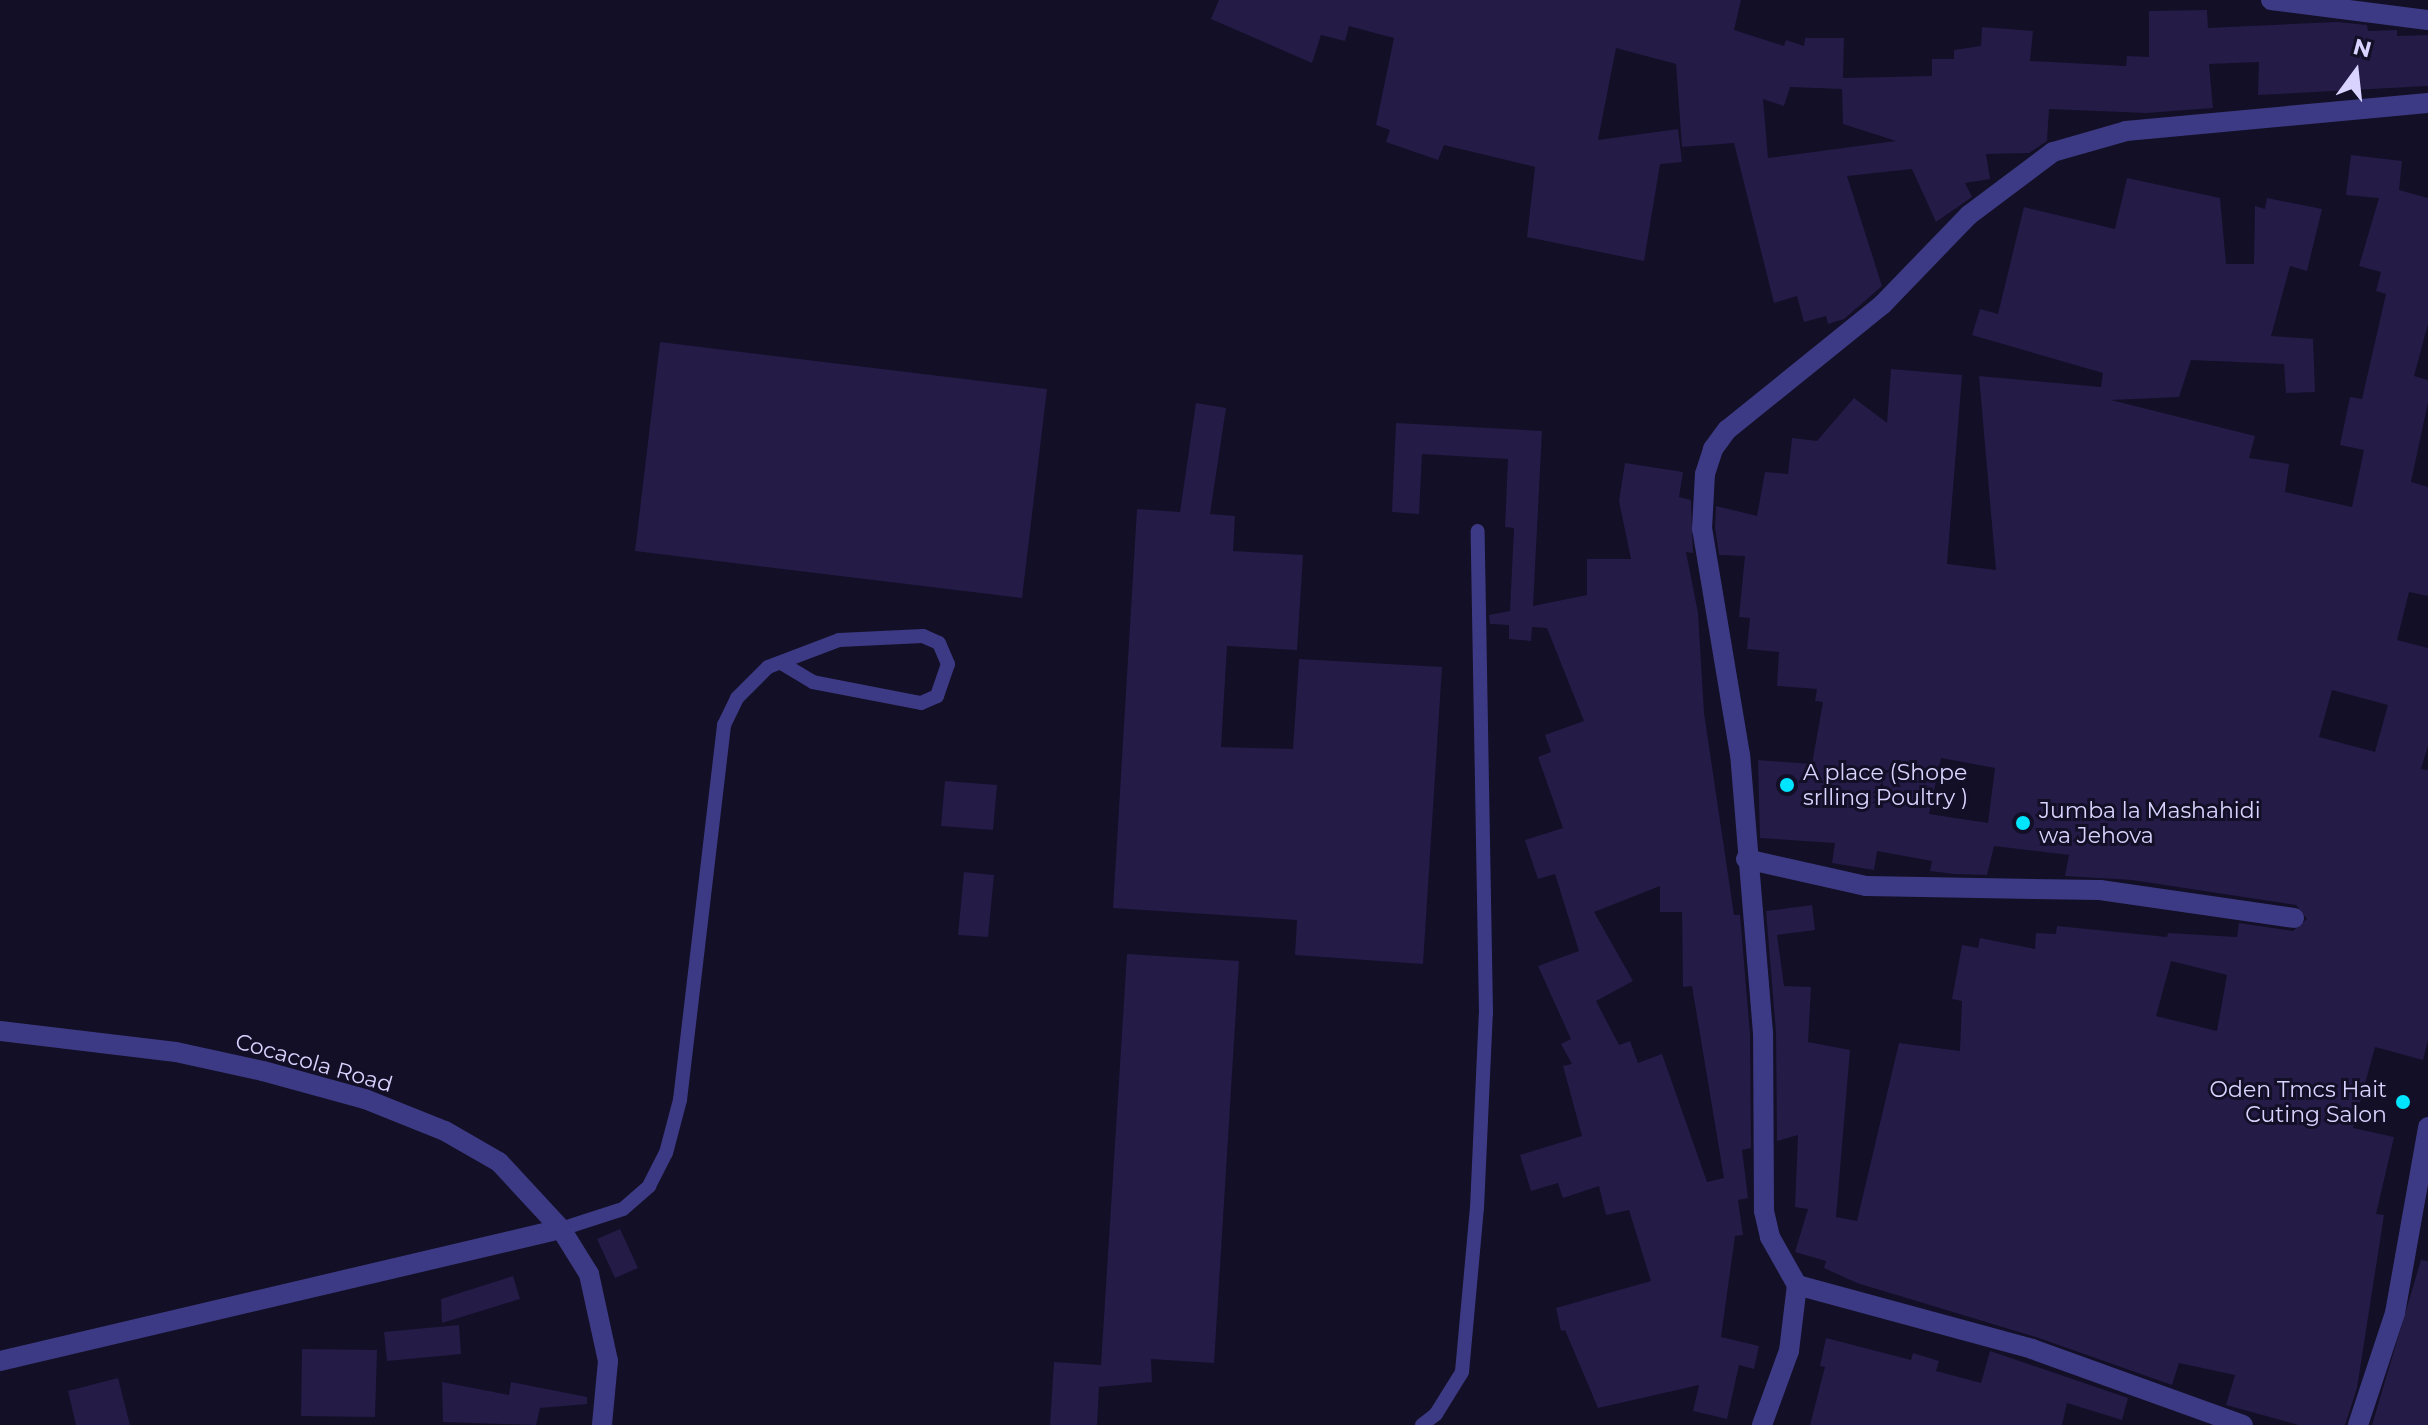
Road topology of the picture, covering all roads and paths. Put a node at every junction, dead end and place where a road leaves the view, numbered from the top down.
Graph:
1 (2271, 0) edge
2 (2428, 20) edge
3 (2428, 103) edge
4 (1478, 531) dead end
5 (781, 663) junction
6 (1746, 859) junction
7 (2294, 918) dead end
8 (0, 1031) edge
9 (2428, 1127) edge
10 (561, 1229) junction
11 (1797, 1285) junction
12 (0, 1361) edge
13 (602, 1425) edge
14 (1422, 1425) edge
15 (1762, 1425) edge
16 (2243, 1425) edge
17 (2358, 1425) edge

1 - 2 street
3 - 6 street
4 - 14 lane
5 - 5 lane
5 - 10 lane
6 - 7 street
6 - 11 street
8 - 10 street, Cocacola Road
9 - 17 street
10 - 12 street
10 - 13 street, Cocacola Road
11 - 15 street
11 - 16 street

